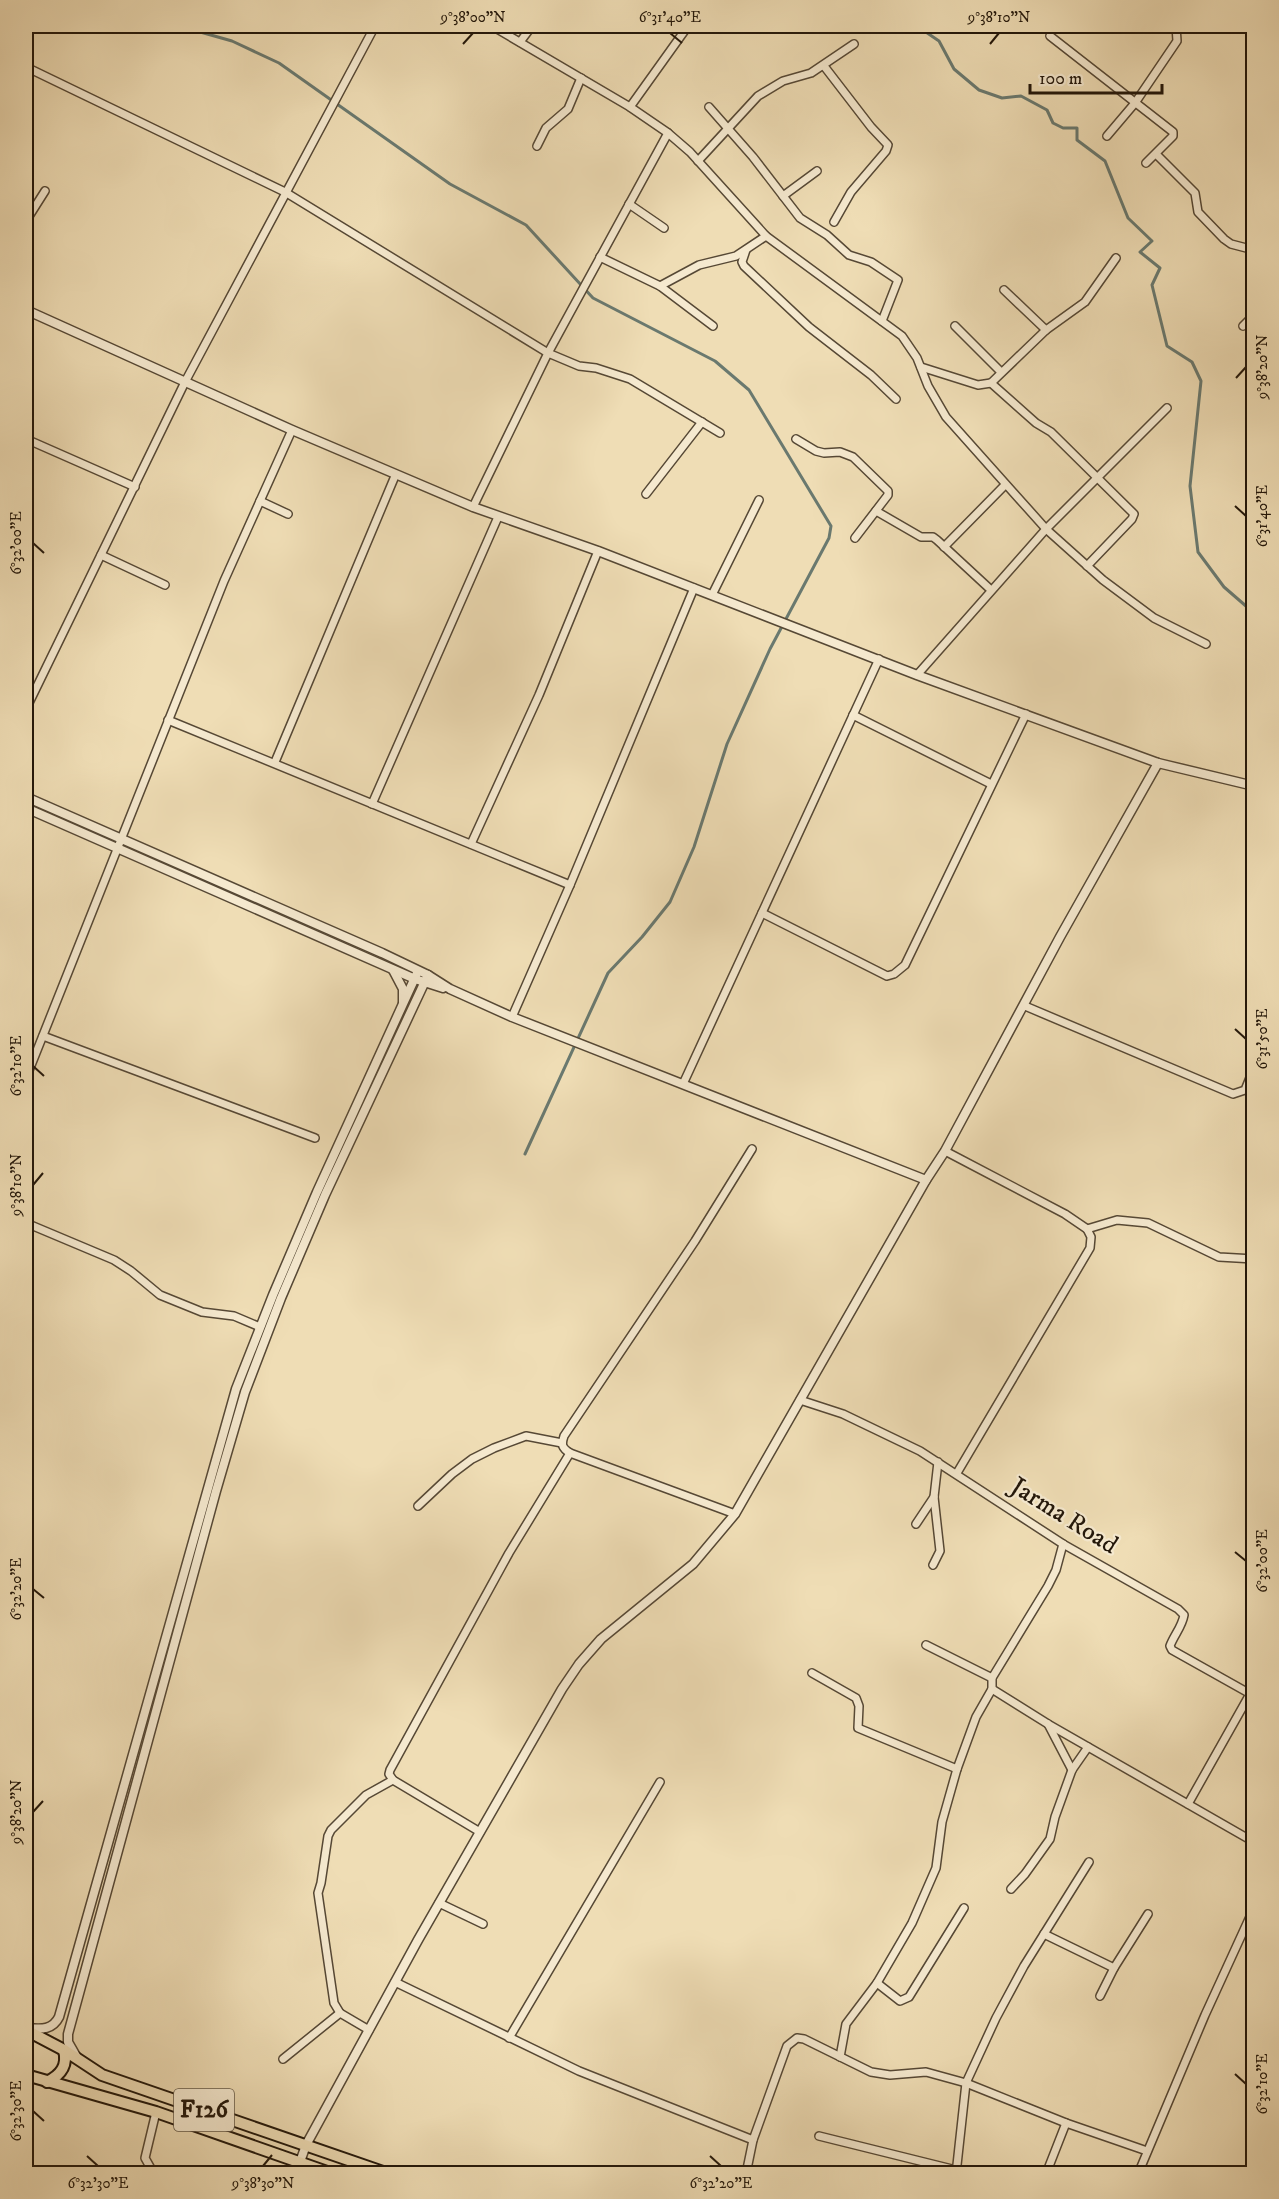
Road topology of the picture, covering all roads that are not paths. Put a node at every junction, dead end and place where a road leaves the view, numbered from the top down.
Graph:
1 (375, 26) edge
2 (492, 26) edge
3 (532, 26) edge
4 (688, 26) edge
5 (1176, 26) edge
6 (1050, 36) dead end
7 (520, 42) junction
8 (854, 44) dead end
9 (824, 66) junction
10 (26, 67) edge
11 (581, 78) junction
12 (1135, 104) junction
13 (630, 107) junction
14 (709, 107) dead end
15 (728, 128) junction
16 (668, 133) junction
17 (1107, 136) dead end
18 (537, 146) dead end
19 (1156, 154) junction
20 (698, 161) junction
21 (1146, 163) dead end
22 (817, 171) dead end
23 (45, 191) dead end
24 (285, 192) junction
25 (783, 196) junction
26 (629, 204) junction
27 (26, 221) edge
28 (834, 222) dead end
29 (664, 228) dead end
30 (766, 236) junction
31 (746, 250) junction
32 (1254, 250) edge
33 (600, 257) junction
34 (1116, 258) dead end
35 (660, 286) junction
36 (1004, 290) dead end
37 (26, 310) edge
38 (1254, 315) edge
39 (882, 321) junction
40 (713, 326) dead end
41 (955, 326) dead end
42 (1243, 326) dead end
43 (1046, 330) junction
44 (548, 353) junction
45 (921, 367) junction
46 (1001, 372) junction
47 (185, 382) junction
48 (991, 383) junction
49 (896, 399) dead end
50 (1167, 408) dead end
51 (702, 422) junction
52 (292, 430) junction
53 (720, 433) dead end
54 (26, 439) edge
55 (795, 439) dead end
56 (395, 476) junction
57 (1099, 477) junction
58 (1005, 485) junction
59 (135, 487) junction
60 (646, 494) dead end
61 (759, 500) dead end
62 (260, 501) junction
63 (472, 507) junction
64 (876, 511) junction
65 (288, 514) dead end
66 (498, 517) junction
67 (1046, 530) junction
68 (855, 538) dead end
69 (944, 547) junction
70 (598, 551) junction
71 (102, 555) junction
72 (1087, 566) junction
73 (165, 585) dead end
74 (694, 588) junction
75 (990, 590) junction
76 (712, 595) junction
77 (1206, 644) dead end
78 (879, 659) junction
79 (917, 675) junction
80 (26, 710) edge
81 (1026, 714) junction
82 (853, 715) junction
83 (168, 720) junction
84 (275, 762) junction
85 (1158, 762) junction
86 (992, 784) junction
87 (1254, 786) edge
88 (26, 797) edge
89 (372, 804) junction
90 (26, 808) edge
91 (120, 837) junction
92 (471, 844) junction
93 (117, 848) junction
94 (570, 885) junction
95 (762, 913) junction
96 (393, 969) junction
97 (417, 975) junction
98 (426, 979) junction
99 (446, 988) junction
100 (403, 1006) junction
101 (1025, 1006) junction
102 (412, 1010) junction
103 (512, 1017) junction
104 (44, 1036) junction
105 (1254, 1068) edge
106 (26, 1078) edge
107 (682, 1084) junction
108 (315, 1138) dead end
109 (752, 1149) dead end
110 (945, 1151) junction
111 (926, 1180) junction
112 (26, 1223) edge
113 (1087, 1229) junction
114 (1254, 1260) edge
115 (260, 1327) junction
116 (800, 1400) junction
117 (562, 1443) junction
118 (570, 1453) junction
119 (938, 1462) junction
120 (957, 1473) junction
121 (934, 1497) junction
122 (418, 1506) dead end
123 (735, 1514) junction
124 (916, 1524) dead end
125 (1063, 1544) junction
126 (933, 1565) dead end
127 (926, 1646) dead end
128 (812, 1673) dead end
129 (992, 1678) junction
130 (992, 1689) junction
131 (1252, 1695) edge
132 (1048, 1724) junction
133 (1088, 1747) junction
134 (957, 1769) junction
135 (1072, 1770) junction
136 (393, 1780) junction
137 (660, 1782) dead end
138 (1188, 1804) junction
139 (480, 1832) junction
140 (1254, 1842) edge
141 (1089, 1862) dead end
142 (1011, 1889) dead end
143 (439, 1903) junction
144 (964, 1908) dead end
145 (1254, 1908) edge
146 (1148, 1914) dead end
147 (1251, 1922) edge
148 (483, 1924) dead end
149 (1044, 1934) junction
150 (1114, 1968) junction
151 (395, 1982) junction
152 (877, 1983) junction
153 (1100, 1996) dead end
154 (340, 2013) junction
155 (26, 2029) edge
156 (369, 2030) junction
157 (509, 2038) junction
158 (64, 2050) junction
159 (840, 2056) junction
160 (283, 2058) dead end
161 (83, 2063) junction
162 (26, 2075) edge
163 (47, 2082) junction
164 (966, 2083) junction
165 (156, 2112) junction
166 (1066, 2123) junction
167 (819, 2136) dead end
168 (753, 2140) junction
169 (306, 2145) junction
170 (1148, 2151) junction
171 (300, 2162) junction
172 (956, 2172) edge
173 (154, 2174) edge
174 (333, 2174) edge
175 (389, 2174) edge
176 (746, 2174) edge
177 (1046, 2174) edge
178 (1138, 2174) edge

1 - 24 street
2 - 7 street
3 - 7 street
4 - 13 street
5 - 12 street
6 - 12 street
7 - 11 street
8 - 9 street
9 - 15 street
9 - 28 street
10 - 24 street
11 - 13 street
11 - 18 street
12 - 17 street
12 - 19 street
13 - 16 street
14 - 15 street
15 - 20 street
15 - 25 street
16 - 20 street
16 - 26 street
19 - 21 street
19 - 32 street
20 - 30 street
22 - 25 street
23 - 27 street
24 - 44 street
24 - 47 street
25 - 39 street
26 - 29 street
26 - 33 street
30 - 31 street
30 - 39 street
31 - 35 street
31 - 49 street
33 - 35 street
33 - 44 street
34 - 43 street
35 - 40 street
36 - 43 street
37 - 47 street
38 - 42 street
39 - 45 street
41 - 46 street
43 - 46 street
44 - 51 street
44 - 63 street
45 - 48 street
45 - 58 street
46 - 48 street
47 - 52 street
47 - 59 street
48 - 57 street
50 - 57 street
51 - 53 street
51 - 60 street
52 - 56 street
52 - 62 street
54 - 59 street
55 - 64 street
56 - 63 street
56 - 84 street
57 - 67 street
57 - 72 street
58 - 67 street
58 - 69 street
59 - 71 street
61 - 76 street
62 - 65 street
62 - 83 street
63 - 66 street
64 - 68 street
64 - 69 street
66 - 70 street
66 - 89 street
67 - 72 street
67 - 75 street
69 - 75 street
70 - 74 street
70 - 92 street
71 - 73 street
71 - 80 street
72 - 77 street
74 - 76 street
74 - 94 street
75 - 79 street
76 - 78 street
78 - 79 street
78 - 82 street
79 - 81 street
81 - 85 street
81 - 86 street
82 - 86 street
82 - 95 street
83 - 84 street
83 - 91 street
84 - 89 street
85 - 87 street
85 - 101 street
86 - 95 street
88 - 91 street
89 - 92 street
90 - 93 street
91 - 93 street
91 - 97 street
92 - 94 street
93 - 96 street
93 - 104 street
94 - 103 street
95 - 107 street
96 - 97 street
96 - 100 street
97 - 98 street
97 - 100 street
98 - 99 street
98 - 102 street
99 - 102 street
99 - 103 street
100 - 115 street
101 - 105 street
101 - 110 street
102 - 161 street
103 - 107 street
104 - 106 street
104 - 108 street
107 - 111 street
109 - 117 street
110 - 111 street
110 - 113 street
111 - 116 street
112 - 115 street
113 - 114 street
113 - 120 street
115 - 155 street
116 - 119 street, Jarma Road
116 - 123 street
117 - 118 street
117 - 122 street
118 - 123 street
118 - 136 street
119 - 120 street, Jarma Road
119 - 121 street
120 - 125 street, Jarma Road
121 - 124 street
121 - 126 street
123 - 139 street
125 - 129 street
125 - 131 street, Jarma Road
127 - 129 street
128 - 134 street
129 - 130 street
130 - 132 street
130 - 134 street
131 - 138 street
132 - 133 street
132 - 135 street
133 - 135 street
133 - 138 street
134 - 152 street
135 - 142 street
136 - 139 street
136 - 154 street
137 - 157 street
138 - 140 street
139 - 143 street
141 - 149 street
143 - 148 street
143 - 151 street
144 - 152 street
145 - 147 street
146 - 150 street
147 - 170 street
149 - 150 street
149 - 164 street
150 - 153 street
151 - 156 street
151 - 157 street
152 - 159 street
154 - 156 street
154 - 160 street
155 - 158 main road, F126
156 - 169 street
157 - 168 street
158 - 161 main road, F126
158 - 163 main road
159 - 164 street
159 - 168 street
161 - 169 main road, F126
162 - 163 main road, F126
163 - 165 main road, F126
164 - 166 street
164 - 172 street
165 - 171 main road, F126
165 - 173 street
166 - 170 street
166 - 177 street
167 - 172 street
168 - 176 street
169 - 171 street
169 - 175 main road, F126
170 - 178 street
171 - 174 main road, F126

